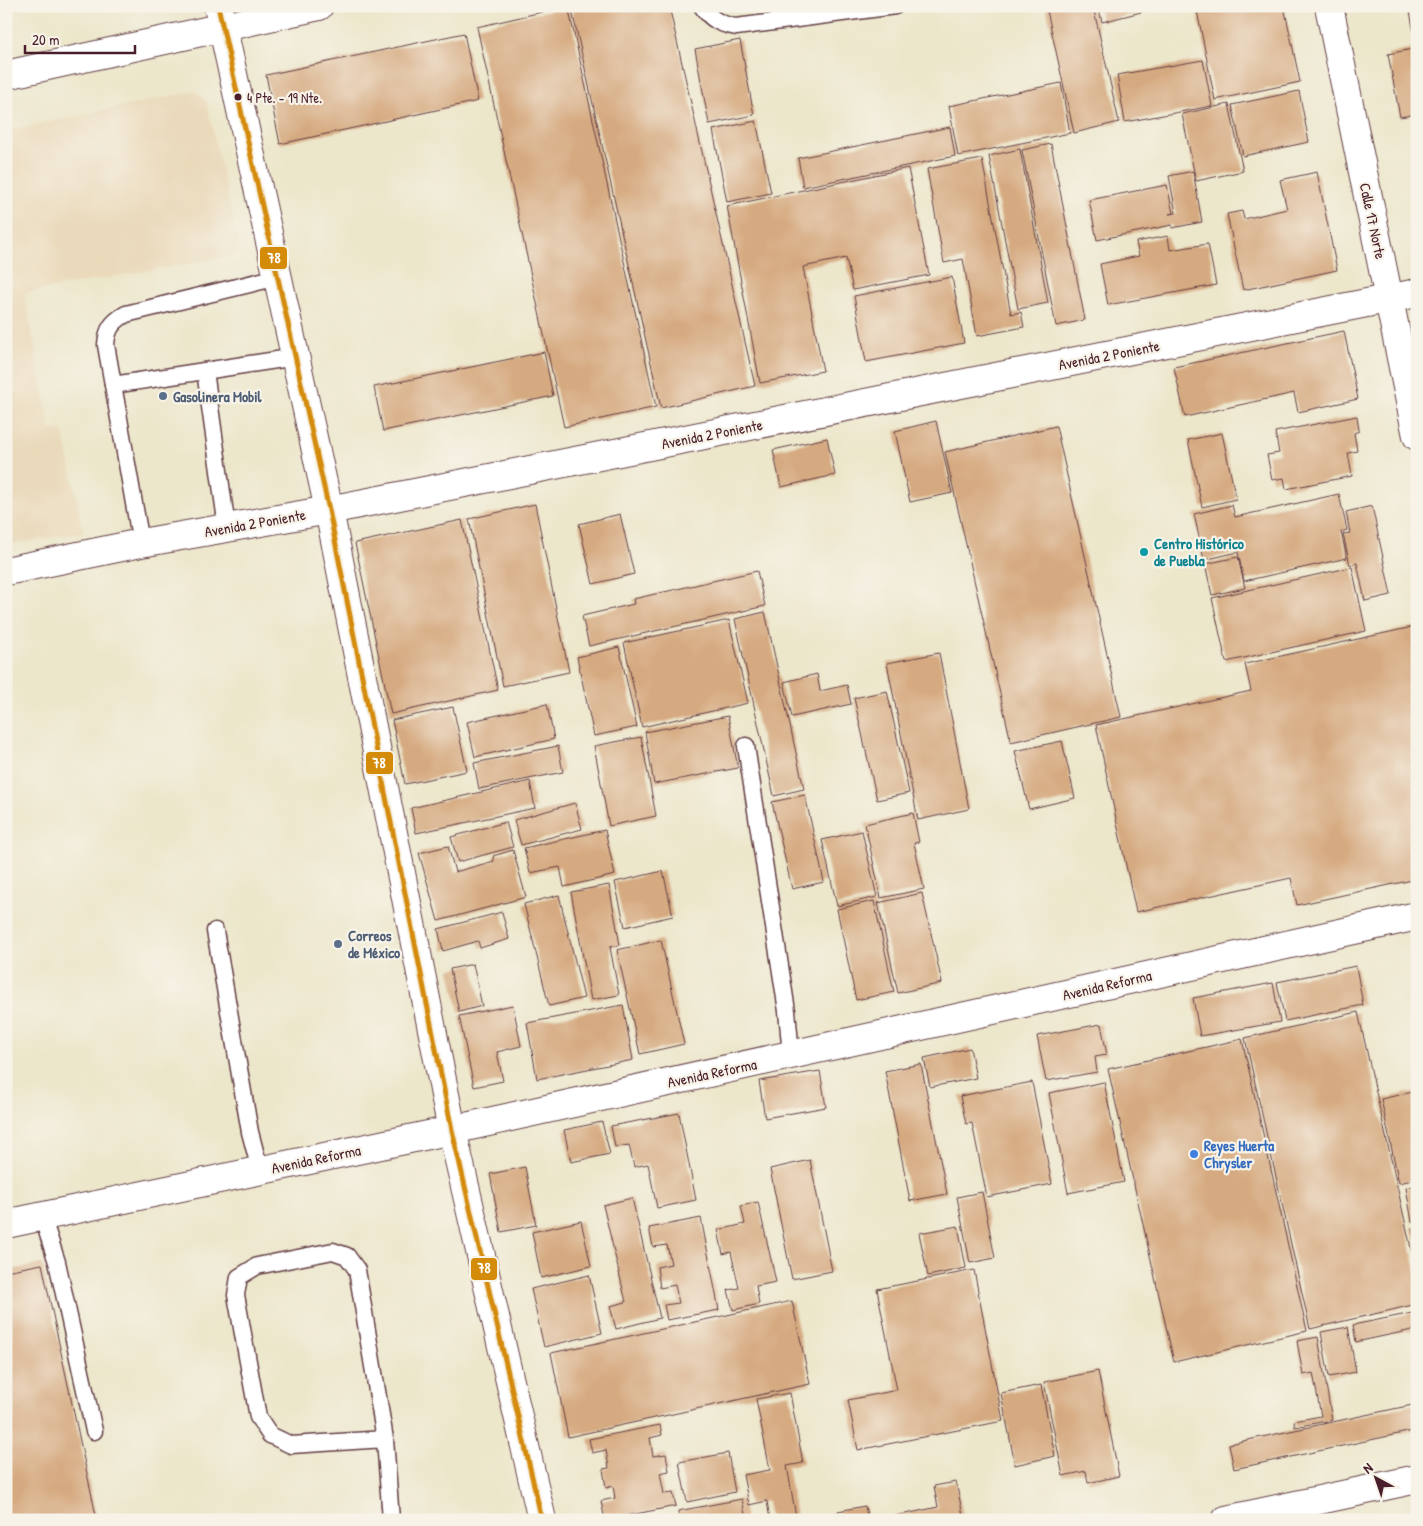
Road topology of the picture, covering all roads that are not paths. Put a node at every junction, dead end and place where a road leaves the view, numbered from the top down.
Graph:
1 (318, 6) edge
2 (702, 6) edge
3 (895, 6) edge
4 (1329, 6) edge
5 (220, 16) edge
6 (6, 75) edge
7 (278, 277) junction
8 (1417, 293) edge
9 (1389, 299) junction
10 (296, 358) junction
11 (205, 371) junction
12 (113, 384) junction
13 (1417, 436) edge
14 (330, 510) junction
15 (227, 528) junction
16 (141, 543) junction
17 (6, 571) edge
18 (746, 746) dead end
19 (1417, 916) edge
20 (215, 931) dead end
21 (790, 1055) junction
22 (452, 1130) junction
23 (260, 1170) junction
24 (42, 1216) junction
25 (6, 1224) edge
26 (94, 1432) dead end
27 (385, 1439) junction
28 (1417, 1479) edge
29 (1287, 1513) edge
30 (391, 1520) edge
31 (542, 1520) edge
32 (1226, 1520) edge

1 - 5 street
2 - 3 lane
4 - 9 street, Calle 17 Norte
5 - 6 street
5 - 7 street
7 - 10 street
7 - 12 lane
8 - 9 street, Avenida 2 Poniente
9 - 13 street, Calle 17 Norte
9 - 14 street, Avenida 2 Poniente
10 - 11 lane
10 - 14 street
11 - 12 lane
11 - 15 lane
12 - 16 lane
14 - 15 street, Avenida 2 Poniente
14 - 22 street
15 - 16 street, Avenida 2 Poniente
16 - 17 street, Avenida 2 Poniente
18 - 21 lane
19 - 21 street, Avenida Reforma
20 - 23 lane
21 - 22 street, Avenida Reforma
22 - 23 street, Avenida Reforma
22 - 31 street
23 - 24 street, Avenida Reforma
24 - 25 street, Avenida Reforma
24 - 26 lane
27 - 27 lane
27 - 30 lane
28 - 29 street
29 - 32 street

